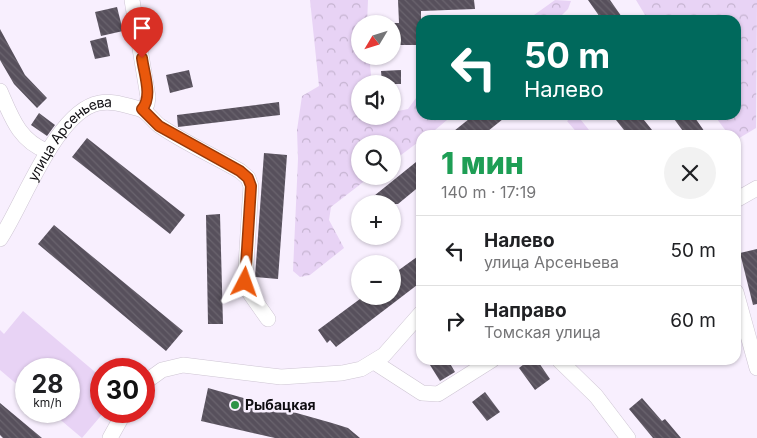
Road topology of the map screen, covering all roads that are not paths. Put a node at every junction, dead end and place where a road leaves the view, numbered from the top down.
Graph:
1 (132, 0) edge
2 (0, 91) edge
3 (142, 109) junction
4 (47, 151) junction
5 (757, 188) edge
6 (741, 197) edge
7 (0, 239) edge
8 (741, 310) edge
9 (268, 319) dead end
10 (416, 320) edge
11 (374, 362) junction
12 (484, 365) edge
13 (564, 365) edge
14 (757, 368) edge
15 (155, 375) edge
16 (118, 423) edge
17 (110, 438) edge
18 (628, 438) edge

1 - 3 street
2 - 4 street
3 - 4 street, улица Арсеньева
3 - 9 street, улица Арсеньева
4 - 7 street, улица Арсеньева
5 - 6 street
8 - 14 street
10 - 11 street
11 - 12 street
11 - 15 street
13 - 18 street
16 - 17 street

